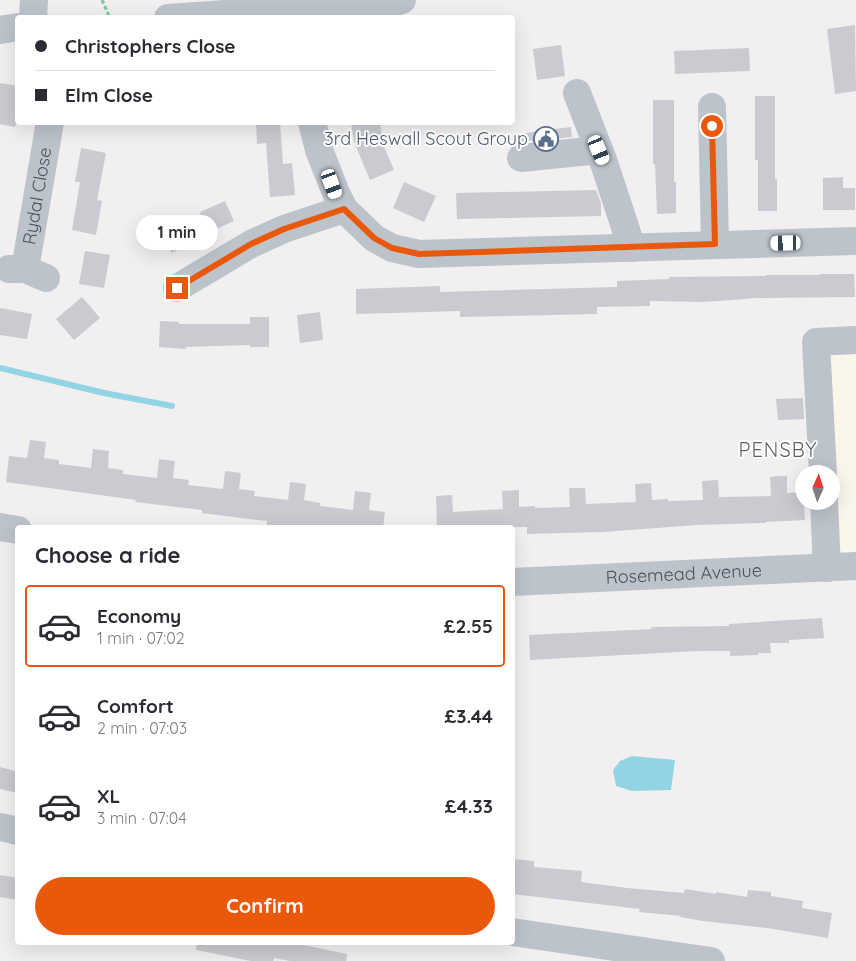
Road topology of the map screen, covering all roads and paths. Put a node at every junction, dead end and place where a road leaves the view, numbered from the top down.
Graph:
1 (34, 0) edge
2 (102, 0) edge
3 (402, 0) edge
4 (299, 8) edge
5 (33, 15) edge
6 (109, 15) edge
7 (207, 15) edge
8 (15, 28) edge
9 (0, 30) edge
10 (576, 93) dead end
11 (712, 107) dead end
12 (50, 125) edge
13 (313, 125) edge
14 (599, 150) junction
15 (521, 158) dead end
16 (344, 209) junction
17 (856, 242) edge
18 (715, 244) junction
19 (632, 248) junction
20 (26, 272) dead end
21 (177, 288) dead end
22 (856, 340) edge
23 (822, 465) edge
24 (824, 510) edge
25 (0, 526) edge
26 (15, 529) edge
27 (856, 566) edge
28 (827, 568) junction
29 (515, 582) edge
30 (0, 827) edge
31 (15, 830) edge
32 (515, 932) edge
33 (711, 961) edge

1 - 5 street
2 - 6 path
3 - 4 street
4 - 7 street
8 - 9 street
10 - 14 street
11 - 18 street
12 - 20 street, Rydal Close
13 - 16 street
14 - 15 street
14 - 19 street
16 - 19 street
16 - 21 street
17 - 18 street
18 - 19 street
22 - 23 street
24 - 28 street
25 - 26 street
27 - 28 street, Rosemead Avenue
28 - 29 street, Rosemead Avenue
30 - 31 street
32 - 33 street

